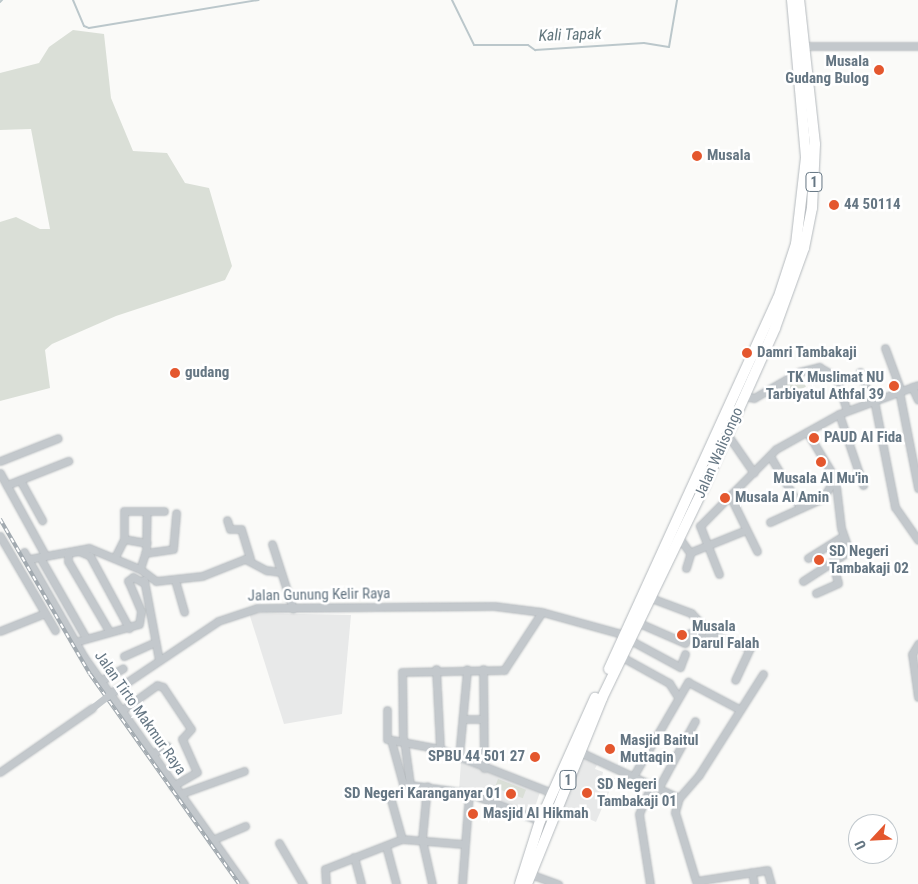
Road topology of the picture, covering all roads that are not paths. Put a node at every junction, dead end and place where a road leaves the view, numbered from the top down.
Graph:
1 (792, 0) edge
2 (799, 0) edge
3 (804, 46) junction
4 (918, 46) edge
5 (886, 348) dead end
6 (860, 372) dead end
7 (915, 386) edge
8 (900, 391) junction
9 (745, 396) junction
10 (918, 400) edge
11 (872, 401) junction
12 (847, 410) junction
13 (839, 414) junction
14 (807, 432) junction
15 (727, 434) junction
16 (58, 438) dead end
17 (915, 452) edge
18 (770, 456) junction
19 (0, 461) edge
20 (68, 461) dead end
21 (0, 473) edge
22 (754, 473) junction
23 (836, 478) junction
24 (20, 480) junction
25 (7, 485) junction
26 (863, 485) dead end
27 (918, 488) edge
28 (731, 498) junction
29 (800, 507) junction
30 (147, 510) junction
31 (164, 511) dead end
32 (176, 513) dead end
33 (42, 520) dead end
34 (227, 520) dead end
35 (770, 522) dead end
36 (746, 530) junction
37 (843, 536) junction
38 (124, 538) junction
39 (680, 539) junction
40 (1, 540) edge
41 (918, 540) edge
42 (147, 543) junction
43 (272, 544) dead end
44 (707, 547) junction
45 (756, 551) dead end
46 (145, 553) junction
47 (690, 553) junction
48 (115, 557) junction
49 (43, 558) junction
50 (808, 558) dead end
51 (250, 559) junction
52 (834, 564) junction
53 (686, 568) dead end
54 (140, 569) junction
55 (280, 572) junction
56 (719, 574) dead end
57 (145, 580) junction
58 (175, 580) junction
59 (802, 581) dead end
60 (816, 593) dead end
61 (651, 598) junction
62 (293, 610) junction
63 (184, 612) dead end
64 (542, 612) junction
65 (45, 613) junction
66 (639, 623) junction
67 (129, 628) junction
68 (0, 630) edge
69 (55, 630) dead end
70 (109, 631) junction
71 (710, 632) junction
72 (86, 638) junction
73 (627, 638) junction
74 (75, 642) junction
75 (155, 642) junction
76 (918, 644) edge
77 (685, 654) dead end
78 (124, 656) dead end
79 (622, 657) junction
80 (160, 660) junction
81 (123, 668) dead end
82 (467, 668) junction
83 (436, 669) junction
84 (482, 669) junction
85 (763, 674) dead end
86 (735, 680) dead end
87 (100, 681) junction
88 (678, 697) junction
89 (918, 697) edge
90 (739, 709) junction
91 (387, 710) dead end
92 (121, 711) junction
93 (466, 718) junction
94 (482, 719) junction
95 (695, 721) dead end
96 (391, 740) junction
97 (403, 741) junction
98 (167, 746) dead end
99 (440, 748) junction
100 (580, 752) junction
101 (152, 754) junction
102 (459, 756) junction
103 (484, 768) junction
104 (244, 770) dead end
105 (0, 772) edge
106 (634, 775) junction
107 (413, 785) junction
108 (655, 785) junction
109 (173, 786) junction
110 (427, 786) junction
111 (389, 793) dead end
112 (469, 793) junction
113 (552, 793) junction
114 (180, 794) junction
115 (679, 798) junction
116 (540, 821) junction
117 (245, 826) dead end
118 (402, 839) junction
119 (212, 840) junction
120 (422, 842) junction
121 (279, 843) dead end
122 (463, 844) junction
123 (386, 846) junction
124 (354, 857) junction
125 (752, 872) junction
126 (528, 879) edge
127 (244, 884) edge
128 (303, 884) edge
129 (326, 884) edge
130 (361, 884) edge
131 (396, 884) edge
132 (432, 884) edge
133 (462, 884) edge
134 (520, 884) edge
135 (554, 884) edge
136 (650, 884) edge
137 (754, 884) edge
138 (771, 884) edge

1 - 73 highway, Jalan Walisongo / 1
2 - 3 highway, Jalan Walisongo / 1
3 - 4 street
3 - 9 highway, Jalan Walisongo / 1
5 - 8 street
6 - 11 street
7 - 8 street
7 - 10 street
8 - 11 street
8 - 17 street
9 - 12 street
9 - 15 highway, Jalan Walisongo / 1
11 - 12 street
11 - 41 street
12 - 13 street
13 - 14 street
13 - 26 street
14 - 18 street
14 - 23 street
15 - 22 street
15 - 39 highway, Jalan Walisongo / 1
16 - 19 street
17 - 27 street
18 - 22 street
18 - 29 street
20 - 24 street
21 - 25 street
22 - 28 street
23 - 29 street
23 - 37 street
24 - 25 street
24 - 33 street
25 - 49 street
28 - 36 street
28 - 44 street
29 - 35 street
30 - 31 street
30 - 38 street
30 - 42 street
32 - 46 street
34 - 51 street
36 - 44 street
36 - 45 street
37 - 50 street
37 - 52 street
38 - 42 street
38 - 48 street
39 - 47 street
39 - 61 highway, Jalan Walisongo / 1
40 - 65 street
42 - 46 street
43 - 55 street
44 - 47 street
44 - 56 street
46 - 54 street
47 - 53 street
48 - 49 street
48 - 54 street
49 - 72 street
49 - 74 street, Jalan Tirto Makmur Raya
51 - 55 street
51 - 58 street
52 - 59 street
52 - 60 street
54 - 57 street
55 - 62 street
57 - 58 street
57 - 67 street
57 - 75 street
58 - 63 street
61 - 66 highway, Jalan Walisongo / 1
61 - 71 street
62 - 64 street, Jalan Gunung Kelir Raya
62 - 80 street, Jalan Gunung Kelir Raya
64 - 73 street, Jalan Gunung Kelir Raya
64 - 84 street
65 - 68 street
65 - 69 street
66 - 71 street
66 - 73 highway, Jalan Walisongo / 1
67 - 70 street
67 - 70 street
70 - 72 street
71 - 86 street
72 - 74 street
73 - 77 street, Jalan Gunung Kelir Raya
73 - 79 highway, Jalan Walisongo / 1
73 - 113 highway, Jalan Walisongo / 1
74 - 87 street, Jalan Tirto Makmur Raya
75 - 78 street
75 - 80 street
76 - 89 street
79 - 88 street
79 - 100 highway, Jalan Walisongo / 1
80 - 105 street, Jalan Gunung Kelir Raya, bridge
81 - 87 street
82 - 83 street
82 - 84 street
82 - 93 street
83 - 97 street
83 - 99 street
84 - 94 street
85 - 90 street
87 - 92 street, Jalan Tirto Makmur Raya
88 - 90 street
88 - 106 street
90 - 115 street
91 - 96 street
92 - 101 street, Jalan Tirto Makmur Raya
92 - 109 street
93 - 94 street
93 - 102 street
94 - 103 street
95 - 108 street
96 - 97 street
96 - 107 street
97 - 99 street
97 - 107 street
98 - 101 street
99 - 102 street
100 - 106 street
100 - 126 highway, Jalan Walisongo / 1
101 - 109 street, Jalan Tirto Makmur Raya
102 - 103 street
103 - 113 street
104 - 114 street
106 - 108 street
107 - 110 street
108 - 115 street
108 - 136 street
109 - 114 street, Jalan Tirto Makmur Raya
110 - 112 street
110 - 120 street
111 - 118 street
112 - 116 street
112 - 122 street
113 - 116 highway, Jalan Walisongo / 1
114 - 119 street, Jalan Tirto Makmur Raya
115 - 125 street
116 - 134 highway, Jalan Walisongo / 1
117 - 119 street
118 - 120 street
118 - 123 street
119 - 127 street, Jalan Tirto Makmur Raya
120 - 122 street
120 - 132 street
121 - 128 street
122 - 133 street
123 - 124 street
123 - 131 street
124 - 129 street
124 - 130 street
125 - 137 street
125 - 138 street
126 - 135 street

